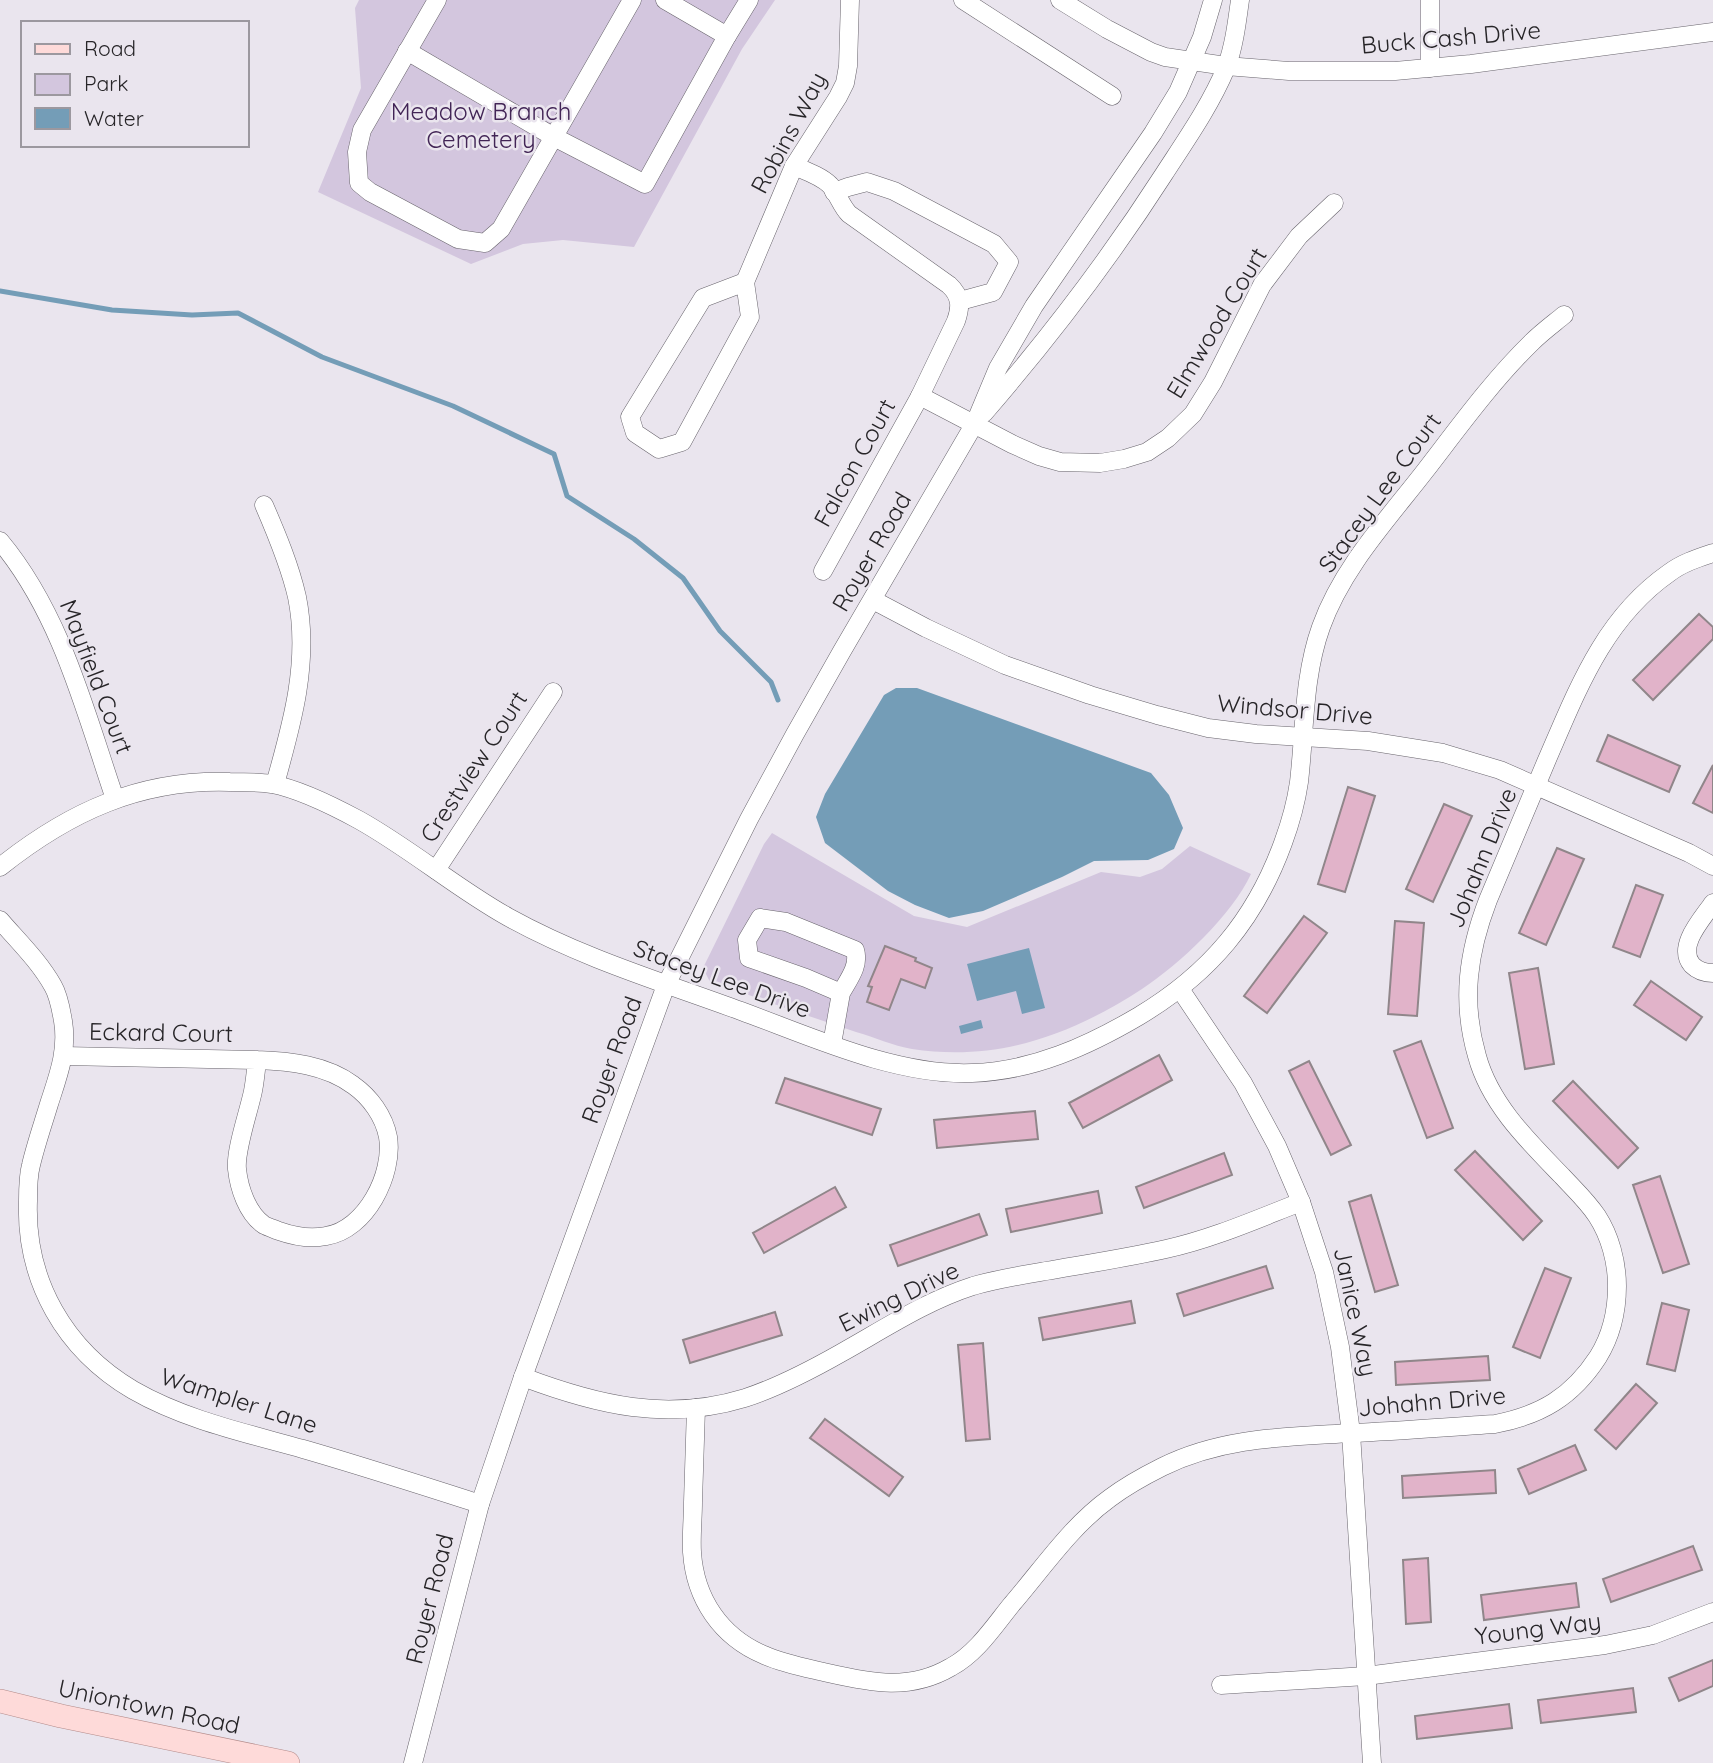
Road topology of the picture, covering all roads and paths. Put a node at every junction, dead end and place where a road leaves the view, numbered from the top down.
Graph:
1 (437, 0) edge
2 (632, 0) edge
3 (666, 0) edge
4 (749, 0) edge
5 (850, 0) edge
6 (963, 0) edge
7 (1060, 0) edge
8 (1213, 0) edge
9 (1240, 0) edge
10 (1430, 0) edge
11 (1713, 32) edge
12 (727, 36) junction
13 (407, 51) junction
14 (1192, 62) junction
15 (1226, 66) junction
16 (1430, 68) junction
17 (1112, 96) dead end
18 (554, 137) junction
19 (794, 166) junction
20 (834, 192) junction
21 (1334, 204) dead end
22 (745, 282) junction
23 (960, 300) junction
24 (1564, 315) dead end
25 (920, 396) junction
26 (975, 423) junction
27 (264, 505) dead end
28 (0, 541) edge
29 (1713, 553) edge
30 (823, 571) dead end
31 (873, 600) junction
32 (553, 692) dead end
33 (1303, 736) junction
34 (275, 784) junction
35 (1537, 785) junction
36 (116, 799) junction
37 (1713, 866) edge
38 (0, 867) edge
39 (436, 870) junction
40 (1713, 903) edge
41 (0, 920) edge
42 (1713, 973) edge
43 (666, 985) junction
44 (1180, 989) junction
45 (841, 993) junction
46 (832, 1044) junction
47 (64, 1056) junction
48 (257, 1060) junction
49 (1301, 1202) junction
50 (523, 1377) junction
51 (696, 1408) junction
52 (1351, 1433) junction
53 (480, 1504) junction
54 (1713, 1612) edge
55 (1366, 1676) junction
56 (1221, 1685) dead end
57 (0, 1701) edge
58 (288, 1763) edge
59 (413, 1763) edge
60 (1372, 1763) edge

1 - 13 street
2 - 18 street
3 - 12 street
4 - 12 street
5 - 19 street, Robins Way
6 - 17 street
7 - 14 street, Buck Cash Drive
8 - 14 street, Royer Road
9 - 15 street, Royer Road
10 - 16 street
11 - 16 street, Buck Cash Drive
12 - 18 street
13 - 18 street
13 - 18 street
14 - 15 street, Buck Cash Drive
14 - 26 street, Royer Road
15 - 16 street, Buck Cash Drive
15 - 26 street, Royer Road
19 - 20 street
19 - 22 street, Robins Way
20 - 23 street
20 - 23 street
21 - 26 street, Elmwood Court
22 - 22 street
23 - 25 street
24 - 33 street, Stacey Lee Court
25 - 26 street, Falcon Court
25 - 30 street, Falcon Court
26 - 31 street, Royer Road
27 - 34 street
28 - 36 street, Mayfield Court
29 - 35 street, Johahn Drive
31 - 33 street, Windsor Drive
31 - 43 street, Royer Road
32 - 39 street, Crestview Court
33 - 35 street, Windsor Drive
33 - 44 street, Stacey Lee Drive
34 - 36 street, Stacey Lee Drive
34 - 39 street, Stacey Lee Drive
35 - 37 street, Windsor Drive
35 - 52 street, Johahn Drive
36 - 38 street, Stacey Lee Drive
39 - 43 street, Stacey Lee Drive
40 - 42 street
41 - 47 street, Wampler Lane
43 - 46 street, Stacey Lee Drive
43 - 50 street, Royer Road
44 - 46 street, Stacey Lee Drive
44 - 49 street, Janice Way
45 - 45 street
45 - 46 street
47 - 48 street, Eckard Court
47 - 53 street, Wampler Lane
48 - 48 street, Eckard Court
49 - 51 street, Ewing Drive
49 - 52 street, Janice Way
50 - 51 street, Ewing Drive
50 - 53 street, Royer Road
51 - 52 street, Johahn Drive
52 - 55 street, Janice Way
53 - 59 street, Royer Road
54 - 55 street, Young Way
55 - 56 street, Young Way
55 - 60 street, Janice Way
57 - 58 main road, Uniontown Road

